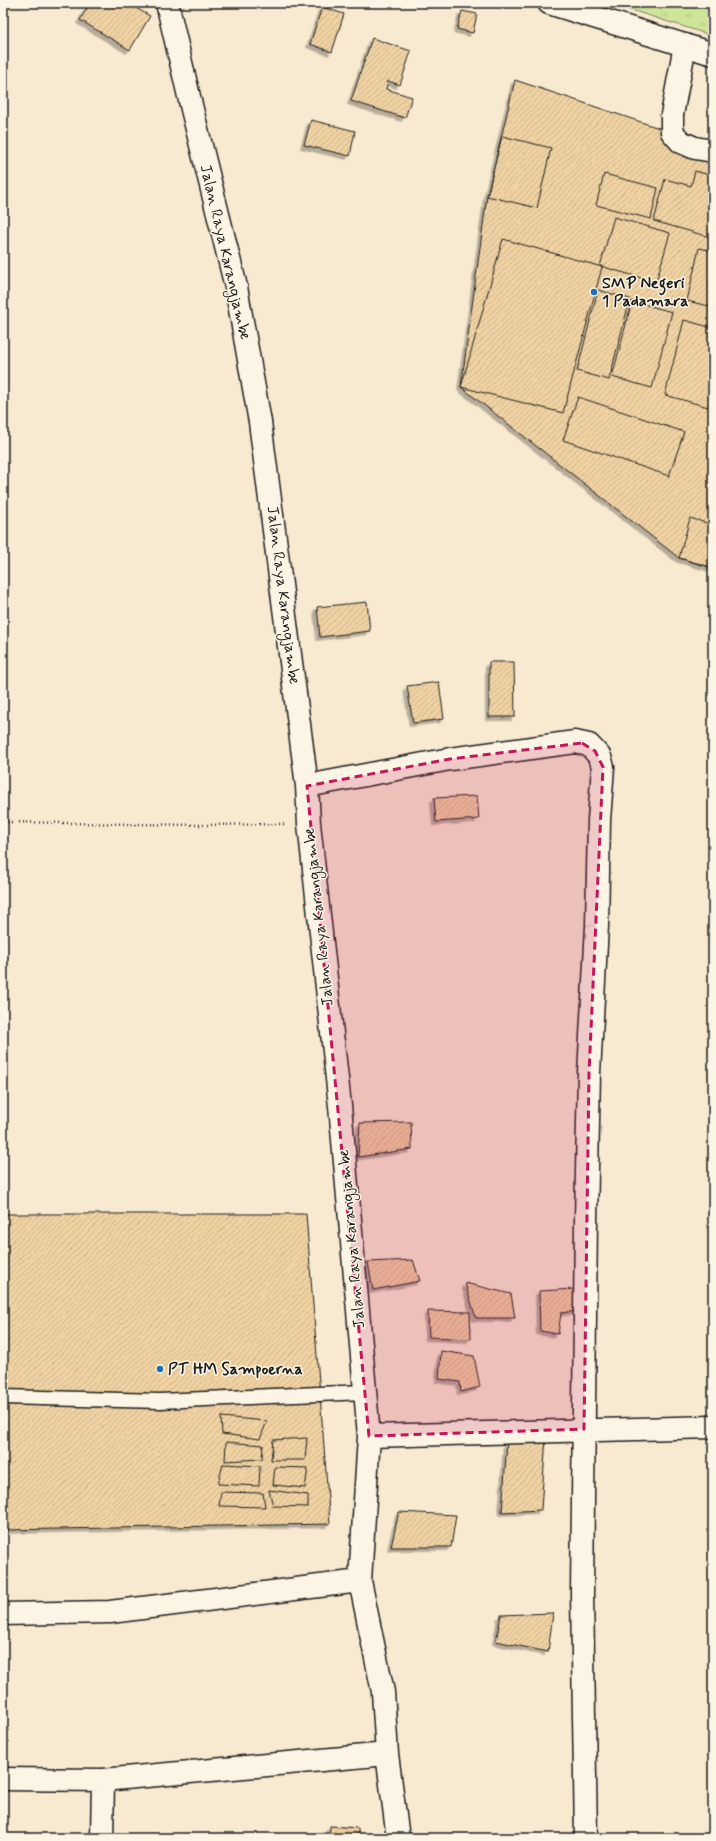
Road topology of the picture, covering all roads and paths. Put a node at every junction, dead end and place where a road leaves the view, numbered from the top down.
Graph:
1 (167, 3) edge
2 (549, 3) edge
3 (685, 45) junction
4 (713, 54) edge
5 (713, 151) edge
6 (307, 786) junction
7 (3, 822) edge
8 (309, 824) junction
9 (365, 1392) junction
10 (3, 1397) edge
11 (713, 1427) edge
12 (584, 1429) junction
13 (370, 1436) junction
14 (360, 1581) junction
15 (3, 1614) edge
16 (387, 1754) junction
17 (3, 1779) edge
18 (103, 1780) junction
19 (102, 1838) edge
20 (398, 1838) edge
21 (586, 1838) edge

1 - 6 street, Jalan Raya Karangjambe
2 - 3 street
3 - 4 street
3 - 5 street
6 - 8 street, Jalan Raya Karangjambe
6 - 12 street
7 - 8 path
8 - 9 street, Jalan Raya Karangjambe
9 - 10 lane
9 - 13 street, Jalan Raya Karangjambe
11 - 12 street
12 - 13 street
12 - 21 street
13 - 14 street, Jalan Raya Karangjambe
14 - 15 street
14 - 16 street, Jalan Raya Karangjambe
16 - 18 street
16 - 20 street, Jalan Raya Karangjambe
17 - 18 street
18 - 19 street

